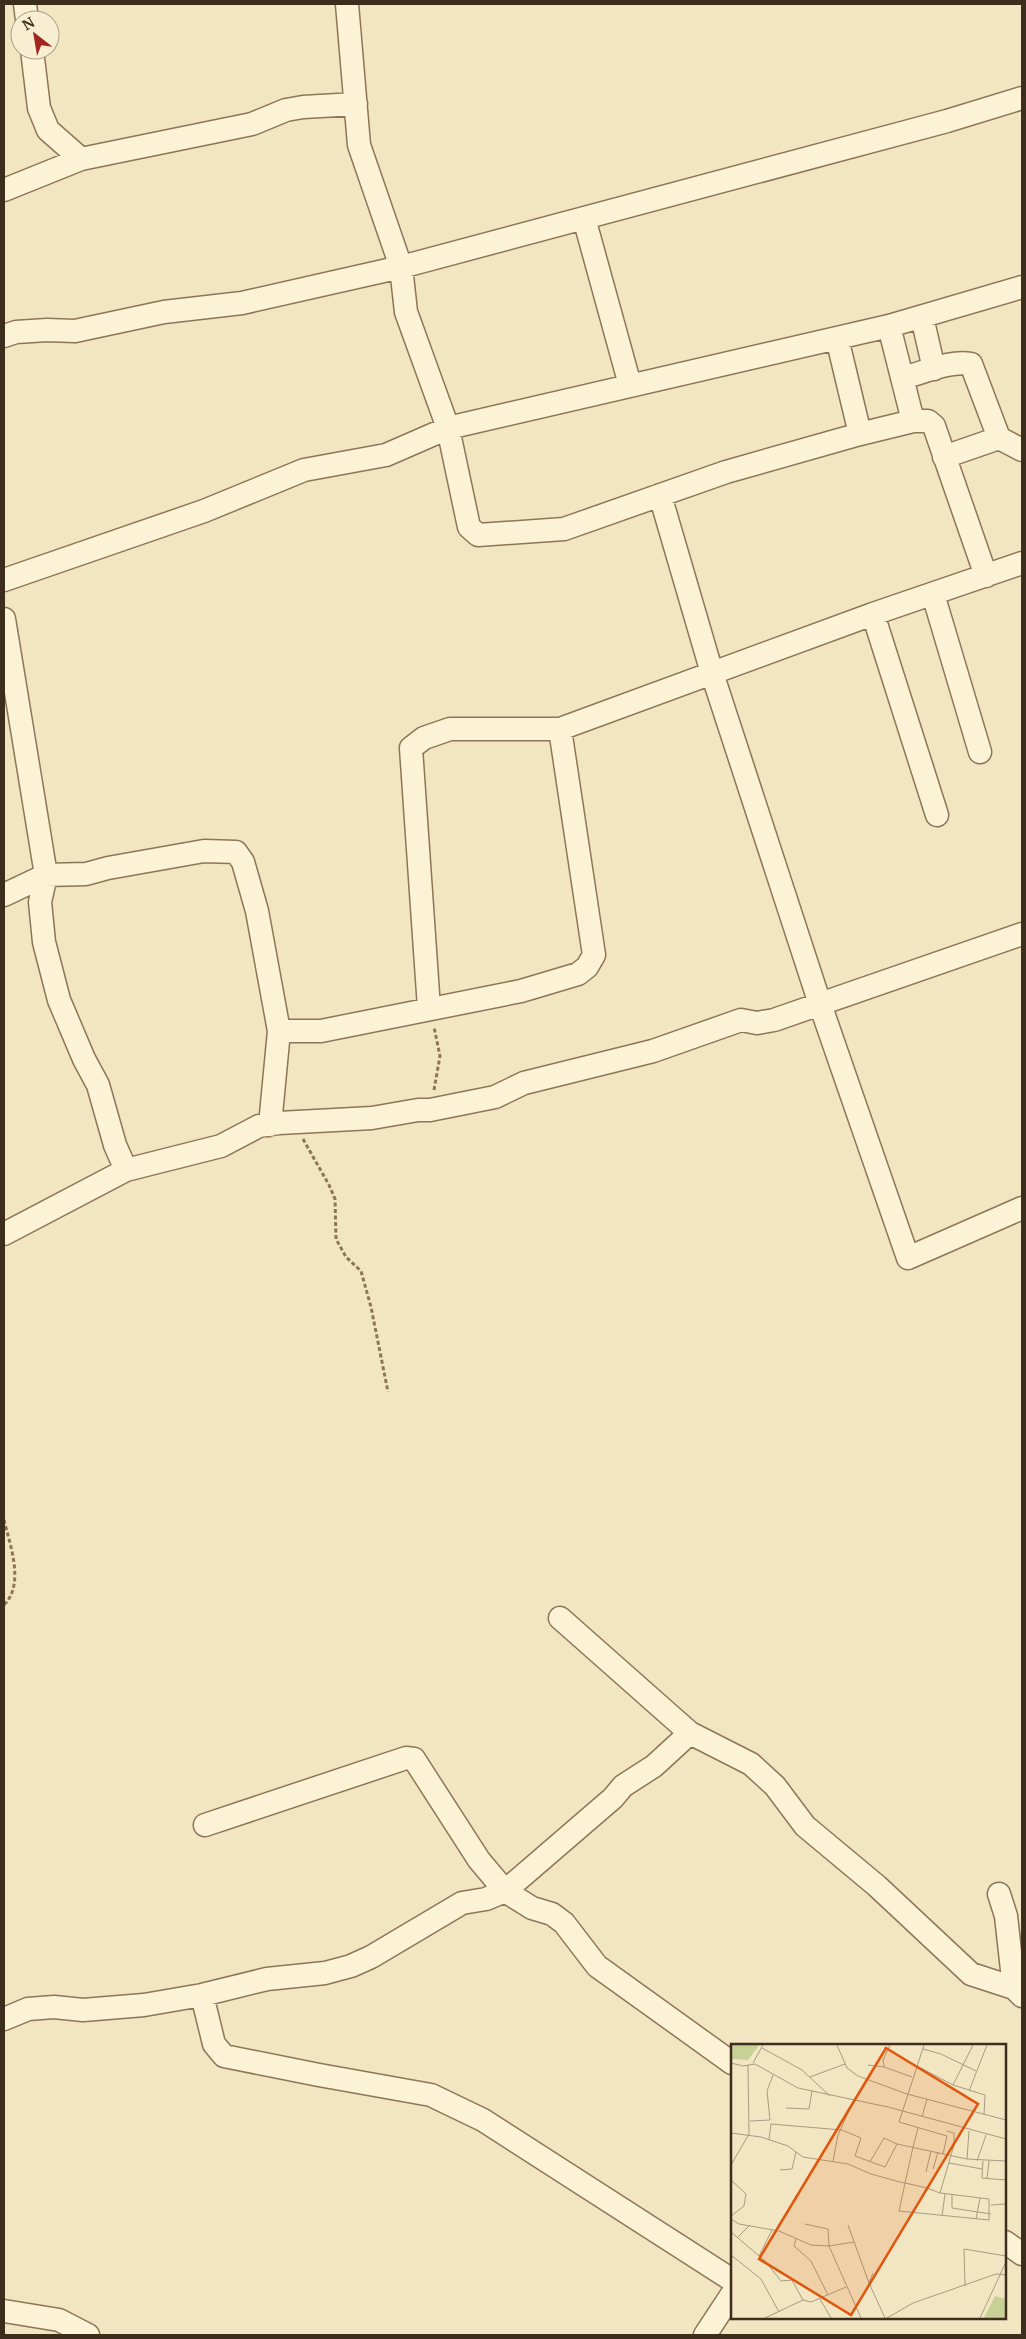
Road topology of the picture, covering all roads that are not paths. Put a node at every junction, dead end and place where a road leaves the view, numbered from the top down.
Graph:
1 (347, 4) edge
2 (33, 60) edge
3 (1022, 98) edge
4 (356, 104) junction
5 (81, 159) junction
6 (4, 190) edge
7 (584, 218) junction
8 (401, 268) junction
9 (1022, 287) edge
10 (922, 317) junction
11 (889, 326) junction
12 (4, 336) edge
13 (837, 338) junction
14 (934, 369) junction
15 (902, 378) junction
16 (630, 385) junction
17 (913, 421) junction
18 (448, 428) junction
19 (860, 434) junction
20 (999, 438) junction
21 (1022, 450) edge
22 (944, 457) junction
23 (660, 495) junction
24 (1022, 563) edge
25 (986, 576) junction
26 (4, 580) edge
27 (932, 594) junction
28 (873, 614) junction
29 (4, 619) edge
30 (712, 673) junction
31 (560, 729) junction
32 (980, 752) dead end
33 (937, 815) dead end
34 (46, 875) junction
35 (4, 896) edge
36 (1022, 934) edge
37 (820, 1004) junction
38 (429, 1008) junction
39 (279, 1031) junction
40 (270, 1124) junction
41 (126, 1170) junction
42 (1022, 1208) edge
43 (4, 1234) edge
44 (560, 1618) dead end
45 (690, 1734) junction
46 (205, 1825) dead end
47 (505, 1891) junction
48 (999, 1894) dead end
49 (1018, 1992) edge
50 (202, 1996) junction
51 (4, 2019) edge
52 (731, 2062) edge
53 (1006, 2243) edge
54 (1022, 2254) edge
55 (731, 2279) edge
56 (731, 2296) edge
57 (4, 2311) edge
58 (88, 2335) edge
59 (705, 2335) edge

1 - 4 street
2 - 5 street
3 - 7 street
4 - 5 street
4 - 8 street
5 - 6 street
7 - 8 street
7 - 16 street
8 - 12 street
8 - 18 street
9 - 10 street
10 - 11 street
10 - 14 street
11 - 13 street
11 - 15 street
13 - 16 street
13 - 19 street
14 - 15 street
14 - 20 street
15 - 17 street
16 - 18 street
17 - 19 street
17 - 22 street
18 - 23 street
18 - 26 street
19 - 23 street
20 - 21 street
20 - 22 street
22 - 25 street
23 - 30 street
24 - 25 street
25 - 27 street
27 - 28 street
27 - 32 street
28 - 30 street
28 - 33 street
29 - 34 street
30 - 31 street
30 - 37 street
31 - 38 street
31 - 38 street
34 - 35 street
34 - 39 street
34 - 41 street
36 - 37 street
37 - 40 street
37 - 42 street
38 - 39 street
39 - 40 street
40 - 41 street
41 - 43 street
44 - 45 street
45 - 47 street
45 - 49 street
46 - 47 street
47 - 50 street
47 - 52 street
48 - 49 street
50 - 51 street
50 - 55 street
53 - 54 street
56 - 59 street
57 - 58 street

